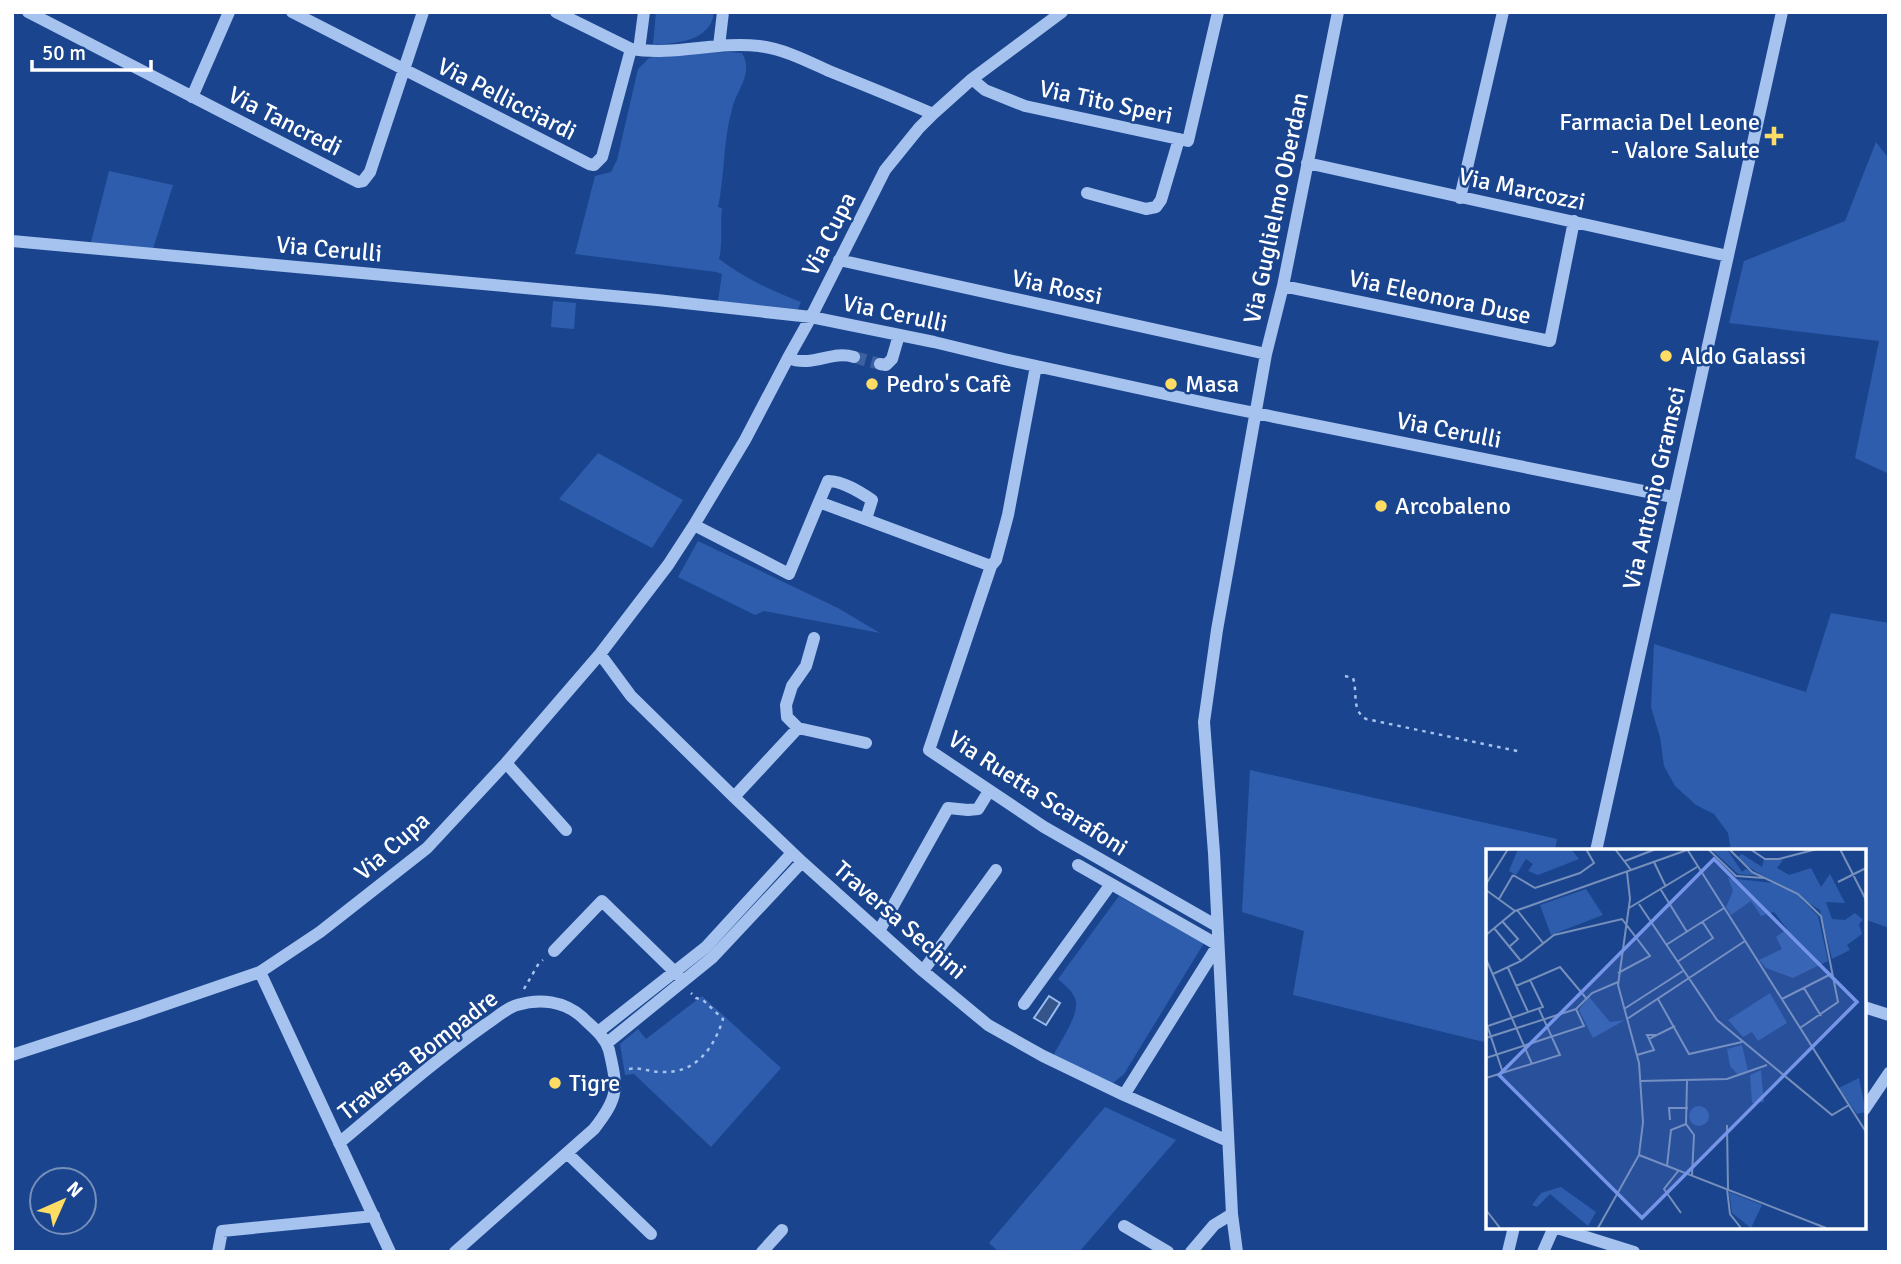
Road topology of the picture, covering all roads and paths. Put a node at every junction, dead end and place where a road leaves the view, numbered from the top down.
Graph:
1 (28, 12) edge
2 (229, 12) edge
3 (292, 12) edge
4 (423, 12) edge
5 (556, 12) edge
6 (643, 12) edge
7 (723, 12) edge
8 (1062, 12) edge
9 (1218, 12) edge
10 (1338, 12) edge
11 (1503, 12) edge
12 (1782, 12) edge
13 (719, 46) junction
14 (635, 49) junction
15 (404, 70) junction
16 (972, 79) junction
17 (192, 97) junction
18 (933, 114) junction
19 (1179, 139) junction
20 (1307, 163) junction
21 (1087, 193) dead end
22 (1460, 198) junction
23 (1574, 221) junction
24 (12, 241) edge
25 (1728, 256) junction
26 (839, 260) junction
27 (1283, 286) junction
28 (811, 317) junction
29 (899, 335) junction
30 (1266, 354) junction
31 (854, 357) tunnel mouth
32 (788, 358) junction
33 (880, 364) dead end
34 (1036, 366) junction
35 (1256, 413) junction
36 (1673, 497) junction
37 (819, 502) junction
38 (866, 519) junction
39 (695, 525) junction
40 (991, 566) junction
41 (814, 638) dead end
42 (600, 654) junction
43 (1345, 676) dead end
44 (798, 728) junction
45 (866, 743) dead end
46 (1522, 752) dead end
47 (506, 763) junction
48 (989, 791) junction
49 (734, 797) junction
50 (566, 830) dead end
51 (1596, 849) edge
52 (797, 857) junction
53 (1078, 865) dead end
54 (996, 870) dead end
55 (1111, 884) junction
56 (1217, 926) junction
57 (879, 931) junction
58 (1218, 945) junction
59 (554, 951) joint
60 (923, 971) junction
61 (260, 972) junction
62 (682, 981) junction
63 (522, 993) dead end
64 (1024, 1004) dead end
65 (1866, 1008) edge
66 (1889, 1015) edge
67 (598, 1032) junction
68 (607, 1043) junction
69 (12, 1055) edge
70 (622, 1071) dead end
71 (1889, 1073) edge
72 (1124, 1095) junction
73 (1866, 1107) edge
74 (1228, 1141) junction
75 (338, 1143) junction
76 (567, 1153) junction
77 (1232, 1214) junction
78 (374, 1216) junction
79 (1124, 1226) dead end
80 (1514, 1229) edge
81 (1553, 1229) edge
82 (1560, 1229) edge
83 (782, 1230) dead end
84 (651, 1234) dead end
85 (218, 1252) edge
86 (390, 1252) edge
87 (455, 1252) edge
88 (762, 1252) edge
89 (1168, 1252) edge
90 (1191, 1252) edge
91 (1237, 1252) edge
92 (1508, 1252) edge
93 (1543, 1252) edge
94 (1634, 1252) edge

1 - 17 street, Via Tancredi
2 - 17 street
3 - 15 street, Via Pellicciardi
4 - 15 street, Via Tancredi
5 - 14 street
6 - 14 street
7 - 13 street
8 - 16 street, Via Cupa
9 - 19 street, Via Tito Speri
10 - 20 street, Via Guglielmo Oberdan
11 - 22 street
12 - 25 street, Via Antonio Gramsci
13 - 14 street
13 - 18 street
14 - 15 street, Via Pellicciardi
15 - 17 street, Via Tancredi
16 - 18 street, Via Cupa
16 - 19 street, Via Tito Speri
18 - 26 street, Via Cupa
19 - 21 street
20 - 22 street, Via Marcozzi
20 - 27 street, Via Guglielmo Oberdan
22 - 23 street, Via Marcozzi
23 - 25 street, Via Marcozzi
23 - 27 street, Via Eleonora Duse
24 - 28 street, Via Cerulli
25 - 36 street, Via Antonio Gramsci
26 - 28 street, Via Cupa
26 - 30 street, Via Rossi
27 - 30 street, Via Guglielmo Oberdan
28 - 29 street, Via Cerulli
28 - 32 street, Via Cupa
29 - 33 street
29 - 34 street, Via Cerulli
30 - 35 street, Via Guglielmo Oberdan
31 - 32 street
32 - 39 street, Via Cupa
34 - 35 street, Via Cerulli
34 - 40 street
35 - 36 street, Via Cerulli
35 - 56 street
36 - 51 street, Via Antonio Gramsci
37 - 38 street
37 - 38 street
37 - 39 street
38 - 40 street
39 - 42 street, Via Cupa
40 - 48 street, Via Ruetta Scarafoni
41 - 44 street
42 - 47 street, Via Cupa
42 - 49 street, Traversa Sechini
43 - 46 path
44 - 45 street
44 - 49 street
47 - 50 street
47 - 61 street, Via Cupa
48 - 56 street, Via Ruetta Scarafoni
48 - 57 street
49 - 52 street, Traversa Sechini
52 - 57 street, Traversa Sechini
52 - 62 street
53 - 55 street
54 - 60 street
55 - 58 street
55 - 64 street
56 - 58 street
57 - 60 street, Traversa Sechini
58 - 72 street
58 - 74 street
59 - 62 street
59 - 63 path
60 - 72 street, Traversa Sechini
61 - 69 street, Via Cupa
61 - 75 street
62 - 67 street
62 - 68 street
62 - 70 path
65 - 66 street
67 - 68 street, Traversa Bompadre
67 - 75 street, Traversa Bompadre
68 - 76 street, Traversa Bompadre
71 - 73 street
72 - 74 street, Traversa Sechini
74 - 77 street
75 - 78 street
76 - 84 street
76 - 87 street, Traversa Bompadre
77 - 90 street
77 - 91 street
78 - 85 street
78 - 86 street
79 - 89 street
80 - 92 street
81 - 93 street
82 - 94 street
83 - 88 street

